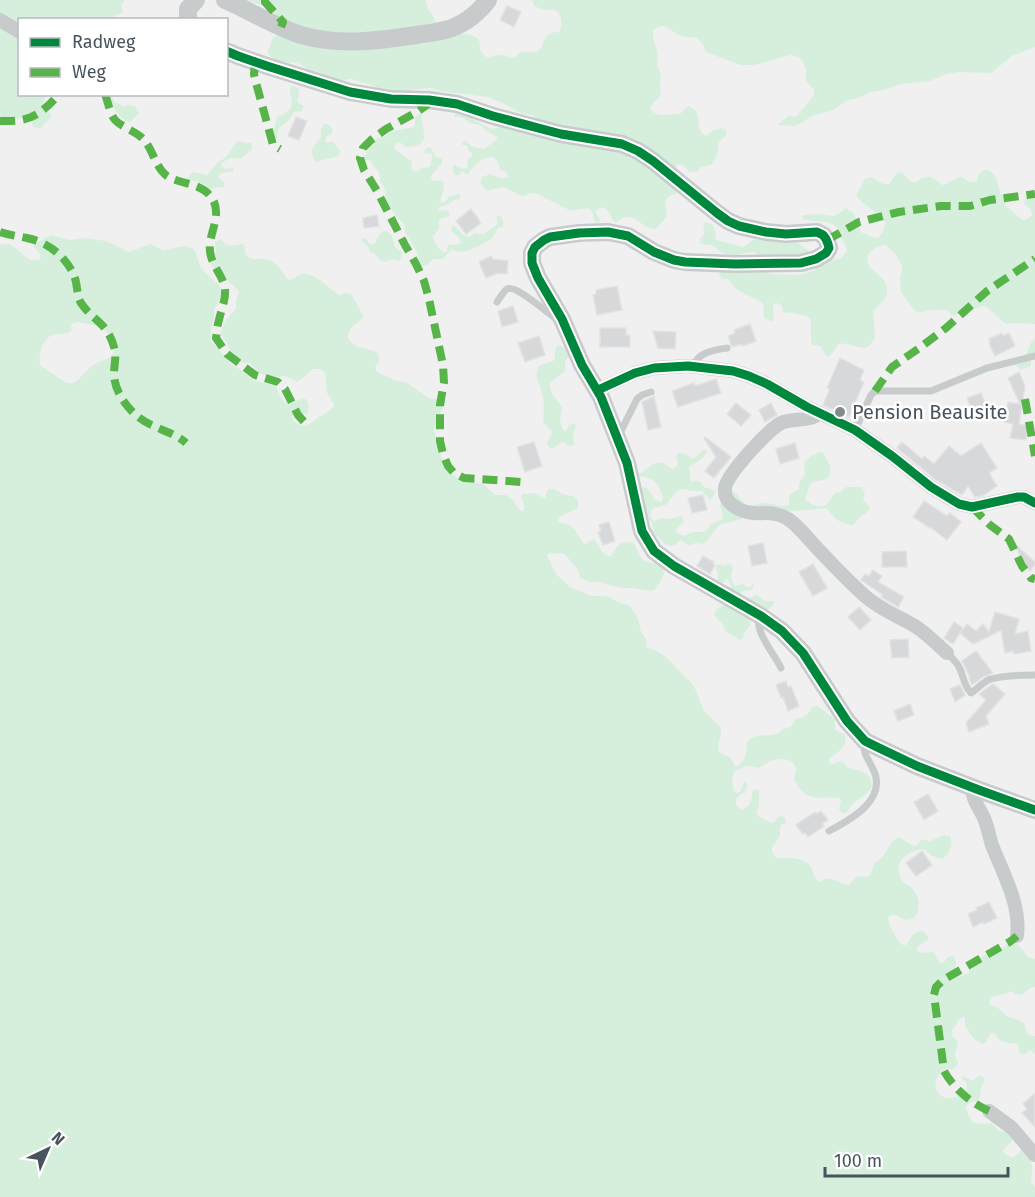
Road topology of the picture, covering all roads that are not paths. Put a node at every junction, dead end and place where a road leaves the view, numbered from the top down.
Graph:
1 (196, 0) edge
2 (225, 0) edge
3 (488, 0) edge
4 (188, 18) edge
5 (0, 20) edge
6 (18, 31) edge
7 (228, 52) edge
8 (497, 302) dead end
9 (562, 319) junction
10 (727, 348) dead end
11 (1035, 356) edge
12 (694, 366) junction
13 (598, 390) junction
14 (651, 392) dead end
15 (819, 413) junction
16 (855, 430) junction
17 (617, 437) junction
18 (1035, 503) edge
19 (760, 616) junction
20 (946, 653) joint
21 (781, 668) dead end
22 (1035, 675) edge
23 (865, 741) junction
24 (972, 787) junction
25 (1035, 810) edge
26 (829, 831) dead end
27 (1017, 936) dead end
28 (989, 1111) dead end
29 (1035, 1155) edge

1 - 4 street
2 - 3 street
5 - 6 street
7 - 9 street
8 - 9 lane
9 - 13 street
10 - 12 lane
11 - 16 lane
12 - 13 street
12 - 15 street
13 - 17 street
14 - 17 lane
15 - 16 street
15 - 20 street
16 - 18 street
17 - 19 street
19 - 21 lane
19 - 23 street
20 - 22 lane
23 - 24 street
23 - 26 lane
24 - 25 street
24 - 27 street
28 - 29 street

